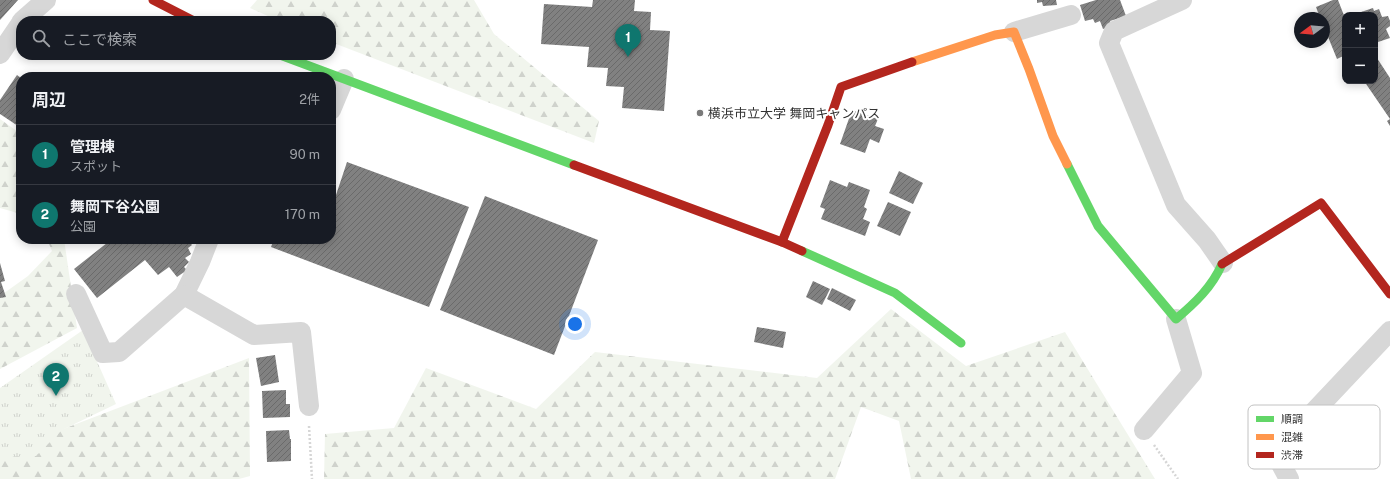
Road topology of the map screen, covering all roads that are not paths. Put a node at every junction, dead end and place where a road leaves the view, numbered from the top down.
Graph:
1 (46, 0) edge
2 (153, 0) edge
3 (1182, 0) edge
4 (1070, 15) dead end
5 (29, 16) edge
6 (184, 16) edge
7 (16, 31) edge
8 (1014, 32) junction
9 (0, 54) edge
10 (293, 60) edge
11 (325, 72) edge
12 (336, 76) edge
13 (344, 79) junction
14 (336, 98) edge
15 (782, 242) junction
16 (207, 244) edge
17 (1223, 263) junction
18 (76, 294) dead end
19 (1390, 294) edge
20 (184, 295) junction
21 (1176, 319) junction
22 (1390, 331) edge
23 (961, 343) dead end
24 (1320, 405) edge
25 (308, 406) road end
26 (1144, 430) road end
27 (1284, 469) edge
28 (1289, 479) edge

1 - 5 street
2 - 6 street
3 - 17 street
4 - 8 street
7 - 9 street
8 - 15 street
8 - 21 street
10 - 11 street
12 - 13 street
13 - 14 street
13 - 15 street
15 - 23 street
16 - 20 street
17 - 19 street
17 - 21 street
18 - 20 street
20 - 25 street
21 - 26 street
22 - 24 street
27 - 28 street

